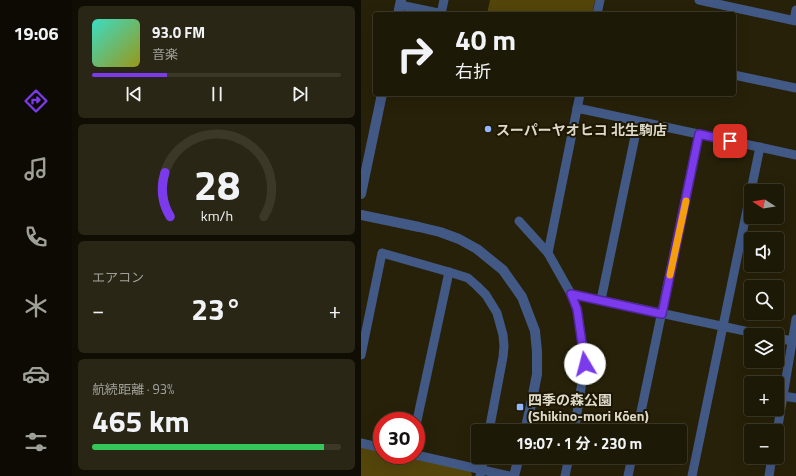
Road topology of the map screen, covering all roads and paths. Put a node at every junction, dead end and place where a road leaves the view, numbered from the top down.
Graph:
1 (444, 0) edge
2 (600, 0) edge
3 (699, 0) edge
4 (739, 4) edge
5 (400, 6) edge
6 (796, 10) edge
7 (432, 12) edge
8 (442, 12) edge
9 (597, 12) edge
10 (795, 20) edge
11 (736, 75) edge
12 (796, 88) edge
13 (382, 96) edge
14 (580, 96) edge
15 (577, 108) junction
16 (638, 122) junction
17 (699, 134) junction
18 (760, 148) junction
19 (796, 155) edge
20 (361, 194) edge
21 (361, 215) edge
22 (519, 221) dead end
23 (548, 253) junction
24 (449, 272) junction
25 (571, 294) junction
26 (601, 300) junction
27 (662, 314) junction
28 (796, 319) edge
29 (723, 326) junction
30 (744, 331) edge
31 (784, 339) edge
32 (792, 341) junction
33 (361, 354) edge
34 (784, 390) edge
35 (784, 396) edge
36 (796, 398) edge
37 (419, 412) edge
38 (490, 424) edge
39 (526, 424) edge
40 (575, 424) edge
41 (638, 424) edge
42 (361, 443) edge
43 (373, 446) edge
44 (425, 457) edge
45 (517, 464) edge
46 (568, 464) edge
47 (631, 464) edge
48 (772, 464) edge
49 (481, 473) edge
50 (509, 476) edge
51 (514, 476) edge
52 (565, 476) edge
53 (628, 476) edge
54 (692, 476) edge
55 (769, 476) edge

1 - 8 street
2 - 9 street
3 - 4 street
4 - 10 street
5 - 7 street
6 - 10 street
11 - 12 street
13 - 20 street
14 - 15 street
15 - 16 street
15 - 23 street
16 - 17 street
16 - 26 street
17 - 18 street
17 - 27 street
18 - 19 street
18 - 29 street
21 - 39 street
22 - 23 street
23 - 25 street
24 - 33 street
24 - 37 street
24 - 38 street
25 - 26 street
25 - 40 street
26 - 27 street
27 - 29 street
27 - 41 street
28 - 32 street
29 - 30 street
29 - 54 street
31 - 32 street
32 - 34 street
35 - 36 street
42 - 43 street
44 - 49 street
45 - 51 street
46 - 52 street
47 - 53 street
48 - 55 street
49 - 50 street

